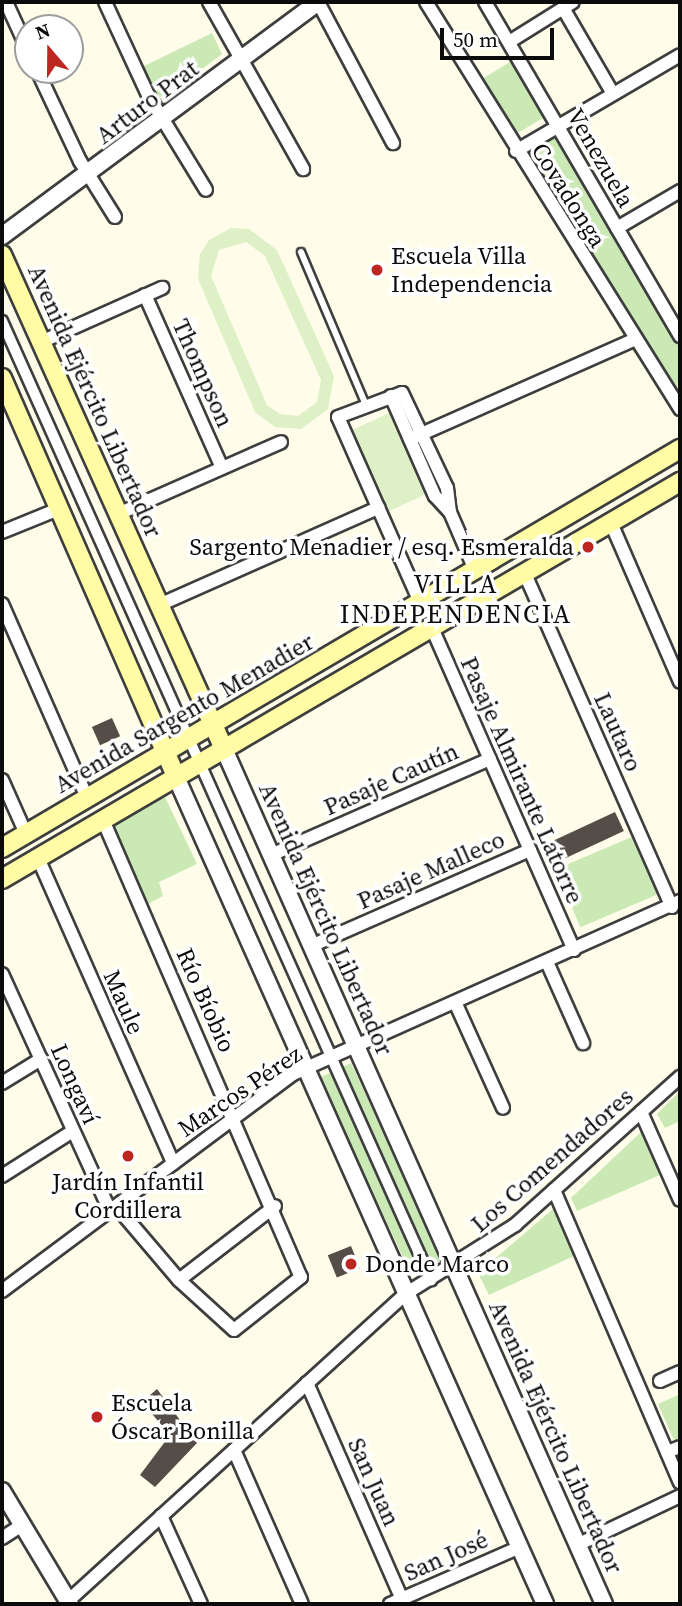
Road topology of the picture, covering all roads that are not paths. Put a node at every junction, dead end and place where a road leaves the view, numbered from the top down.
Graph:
1 (6, 2) edge
2 (105, 2) edge
3 (209, 2) edge
4 (318, 2) edge
5 (426, 2) edge
6 (485, 2) edge
7 (568, 5) edge
8 (14, 19) edge
9 (509, 42) junction
10 (680, 55) edge
11 (239, 61) junction
12 (44, 84) edge
13 (613, 94) junction
14 (162, 119) junction
15 (558, 127) junction
16 (393, 143) dead end
17 (516, 151) junction
18 (303, 169) dead end
19 (89, 174) junction
20 (206, 190) dead end
21 (680, 191) edge
22 (115, 217) dead end
23 (617, 228) junction
24 (2, 236) edge
25 (301, 252) dead end
26 (2, 255) edge
27 (162, 288) dead end
28 (145, 295) junction
29 (675, 314) edge
30 (2, 321) edge
31 (680, 336) edge
32 (636, 339) junction
33 (41, 342) junction
34 (2, 379) edge
35 (391, 396) junction
36 (366, 405) junction
37 (680, 409) edge
38 (423, 433) junction
39 (410, 439) junction
40 (281, 442) dead end
41 (680, 449) edge
42 (222, 468) junction
43 (680, 482) edge
44 (61, 508) junction
45 (379, 508) junction
46 (450, 512) junction
47 (118, 513) junction
48 (611, 523) junction
49 (2, 532) edge
50 (475, 570) junction
51 (525, 573) junction
52 (420, 602) junction
53 (2, 604) edge
54 (159, 605) junction
55 (432, 628) junction
56 (680, 682) edge
57 (212, 724) junction
58 (188, 738) junction
59 (224, 749) junction
60 (165, 752) junction
61 (489, 759) junction
62 (200, 764) junction
63 (176, 778) junction
64 (2, 780) edge
65 (87, 798) junction
66 (103, 820) junction
67 (26, 834) junction
68 (2, 848) edge
69 (530, 850) junction
70 (271, 855) junction
71 (38, 858) junction
72 (2, 879) edge
73 (676, 904) edge
74 (311, 946) junction
75 (574, 950) junction
76 (547, 962) junction
77 (2, 974) edge
78 (5, 990) edge
79 (455, 1002) junction
80 (583, 1043) dead end
81 (355, 1045) junction
82 (331, 1057) junction
83 (41, 1059) junction
84 (305, 1069) junction
85 (680, 1077) edge
86 (2, 1083) edge
87 (503, 1108) dead end
88 (641, 1112) junction
89 (234, 1117) junction
90 (73, 1131) junction
91 (173, 1163) junction
92 (2, 1176) edge
93 (554, 1190) junction
94 (680, 1200) edge
95 (275, 1206) junction
96 (113, 1208) junction
97 (454, 1267) junction
98 (179, 1280) junction
99 (430, 1280) junction
100 (2, 1291) edge
101 (407, 1293) junction
102 (237, 1331) joint
103 (680, 1372) edge
104 (660, 1381) dead end
105 (307, 1383) junction
106 (680, 1447) edge
107 (234, 1450) junction
108 (667, 1452) junction
109 (680, 1482) edge
110 (2, 1491) edge
111 (680, 1496) edge
112 (161, 1516) junction
113 (22, 1525) junction
114 (2, 1538) edge
115 (577, 1545) junction
116 (520, 1546) junction
117 (420, 1591) junction
118 (402, 1599) junction
119 (69, 1602) edge
120 (201, 1604) edge
121 (302, 1604) edge
122 (390, 1604) edge
123 (426, 1604) edge
124 (545, 1604) edge
125 (604, 1604) edge

1 - 8 street
2 - 14 street
3 - 11 street
4 - 11 street, Arturo Prat
4 - 16 street
5 - 17 street, Covadonga
6 - 9 street, Venezuela
7 - 9 street
7 - 13 street
9 - 15 street, Venezuela
10 - 13 street
11 - 14 street, Arturo Prat
11 - 18 street
12 - 19 street
13 - 15 street
14 - 19 street, Arturo Prat
14 - 20 street
15 - 17 street
15 - 23 street, Venezuela
17 - 32 street, Covadonga
19 - 22 street
19 - 24 street, Arturo Prat
21 - 23 street
23 - 29 street, Venezuela
25 - 36 lane
26 - 33 main road, Avenida Ejército Libertador
27 - 28 street
28 - 33 street
28 - 42 street, Thompson
29 - 31 street, Venezuela
30 - 58 street
32 - 37 street, Covadonga
32 - 38 street
33 - 47 main road, Avenida Ejército Libertador
34 - 44 main road
35 - 36 street
35 - 38 street
35 - 39 street
36 - 45 street
38 - 39 street
38 - 46 street
39 - 46 street
40 - 42 street
41 - 50 main road, Avenida Sargento Menadier
42 - 47 street
43 - 48 main road, Avenida Sargento Menadier
44 - 49 street
44 - 60 main road
45 - 52 street
45 - 54 street
46 - 50 street
47 - 54 main road, Avenida Ejército Libertador
48 - 51 main road, Avenida Sargento Menadier
48 - 56 street
50 - 52 main road, Avenida Sargento Menadier
51 - 55 main road, Avenida Sargento Menadier
51 - 73 street, Lautaro
52 - 57 main road, Avenida Sargento Menadier
53 - 65 street
54 - 57 main road, Avenida Ejército Libertador
55 - 59 main road, Avenida Sargento Menadier
55 - 61 street, Pasaje Almirante Latorre
57 - 58 main road, Avenida Sargento Menadier
57 - 59 main road, Avenida Ejército Libertador
58 - 60 main road, Avenida Sargento Menadier
58 - 62 street
59 - 62 main road, Avenida Sargento Menadier
59 - 70 street, Avenida Ejército Libertador
60 - 63 main road
60 - 65 main road, Avenida Sargento Menadier
61 - 69 street, Pasaje Almirante Latorre
61 - 70 street, Pasaje Cautín
62 - 63 main road, Avenida Sargento Menadier
62 - 82 street
63 - 66 main road, Avenida Sargento Menadier
63 - 84 street
64 - 67 street
65 - 67 main road, Avenida Sargento Menadier
66 - 71 main road, Avenida Sargento Menadier
66 - 89 street, Río Bíobio
67 - 68 main road, Avenida Sargento Menadier
69 - 74 street, Pasaje Malleco
69 - 75 street, Pasaje Almirante Latorre
70 - 74 street, Avenida Ejército Libertador
71 - 72 main road, Avenida Sargento Menadier
71 - 91 street, Maule
73 - 75 street, Marcos Pérez
74 - 81 street, Avenida Ejército Libertador
75 - 76 street, Marcos Pérez
76 - 79 street, Marcos Pérez
76 - 80 street
77 - 78 street, Longaví
78 - 83 street, Longaví
79 - 81 street, Marcos Pérez
79 - 87 street
81 - 82 street, Marcos Pérez
81 - 97 street, Avenida Ejército Libertador
82 - 84 street, Marcos Pérez
82 - 99 street
83 - 86 street
83 - 90 street, Longaví
84 - 89 street, Marcos Pérez
84 - 101 street
85 - 88 street, Los Comendadores
88 - 93 street, Los Comendadores
88 - 94 street
89 - 91 street, Marcos Pérez
89 - 95 street, Río Bíobio
90 - 92 street
90 - 96 street, Longaví
91 - 96 street, Marcos Pérez
93 - 97 street, Los Comendadores
93 - 108 street
95 - 98 street
95 - 102 street, Río Bíobio
96 - 98 street, Longaví
96 - 100 street, Marcos Pérez
97 - 99 street, Los Comendadores
97 - 115 street, Avenida Ejército Libertador
98 - 102 street, Longaví
99 - 101 street, Los Comendadores
101 - 105 street, Los Comendadores
101 - 116 street
103 - 104 street
105 - 107 street, Los Comendadores
105 - 118 street, San Juan
106 - 108 street
107 - 112 street, Los Comendadores
107 - 121 street
108 - 109 street
110 - 113 street
111 - 115 street
112 - 119 street, Los Comendadores
112 - 120 street
113 - 114 street
113 - 119 street
115 - 125 street, Avenida Ejército Libertador
116 - 117 street, San José
116 - 124 street
117 - 118 street, San José
117 - 123 street
118 - 122 street, San José

